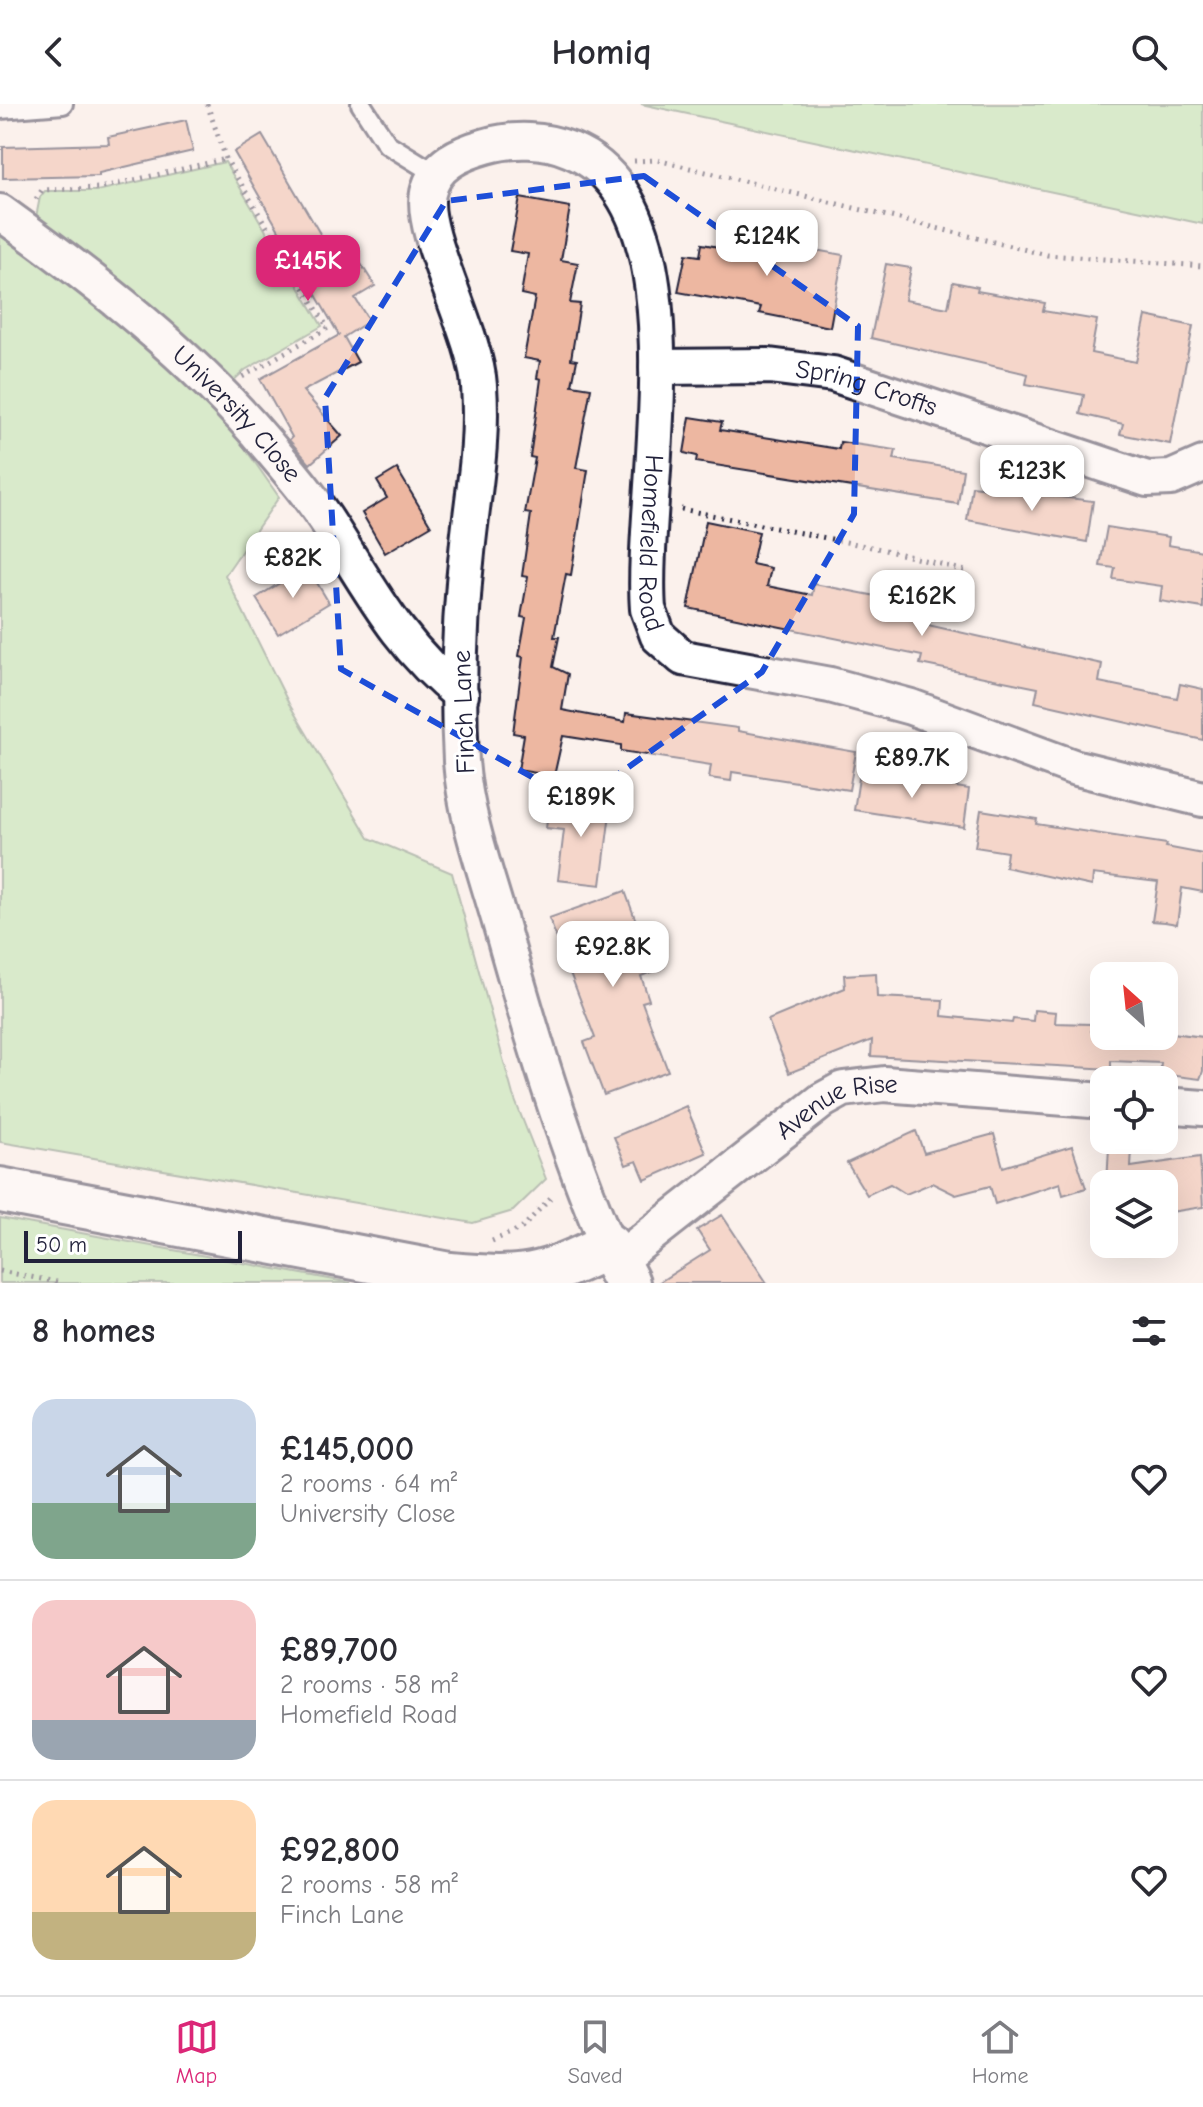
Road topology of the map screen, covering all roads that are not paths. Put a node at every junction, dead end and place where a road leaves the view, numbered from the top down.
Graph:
1 (63, 104) edge
2 (361, 104) edge
3 (0, 109) edge
4 (436, 174) junction
5 (0, 212) edge
6 (657, 367) junction
7 (1203, 464) edge
8 (461, 695) junction
9 (1203, 799) edge
10 (1090, 1100) edge
11 (1178, 1106) edge
12 (1203, 1108) edge
13 (0, 1190) edge
14 (617, 1264) edge

1 - 3 lane
2 - 4 lane
4 - 6 street, Homefield Road
4 - 8 street, Finch Lane
5 - 8 street, University Close
6 - 7 street, Spring Crofts
6 - 9 street, Homefield Road
8 - 14 street, Finch Lane
10 - 14 street, Avenue Rise
11 - 12 street
13 - 14 street

